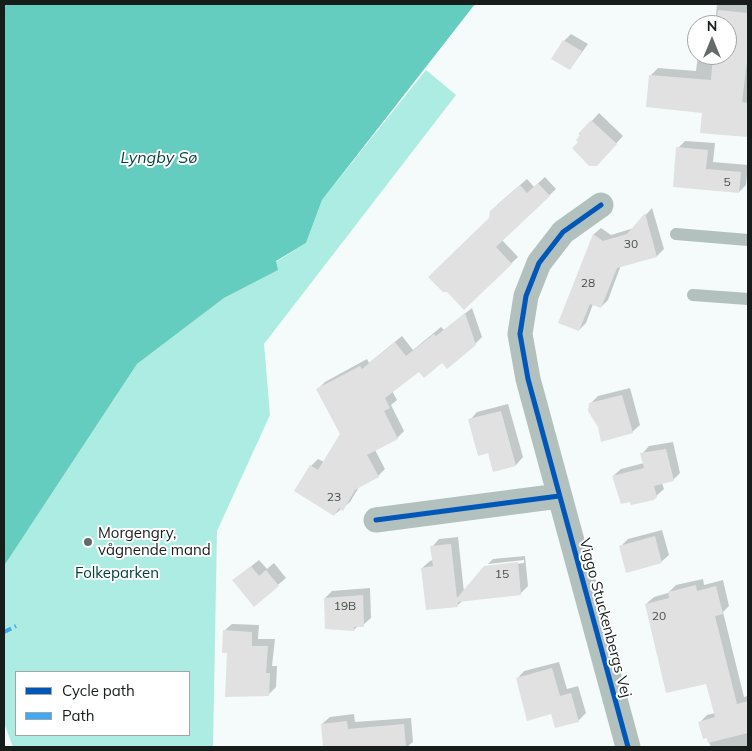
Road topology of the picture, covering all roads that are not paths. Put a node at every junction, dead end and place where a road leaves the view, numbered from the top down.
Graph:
1 (601, 205) dead end
2 (676, 234) dead end
3 (748, 240) edge
4 (693, 295) dead end
5 (748, 299) edge
6 (559, 496) junction
7 (376, 520) dead end
8 (628, 747) edge

1 - 6 street, Viggo Stuckenbergs Vej
2 - 3 lane
4 - 5 lane
6 - 7 street
6 - 8 street, Viggo Stuckenbergs Vej

